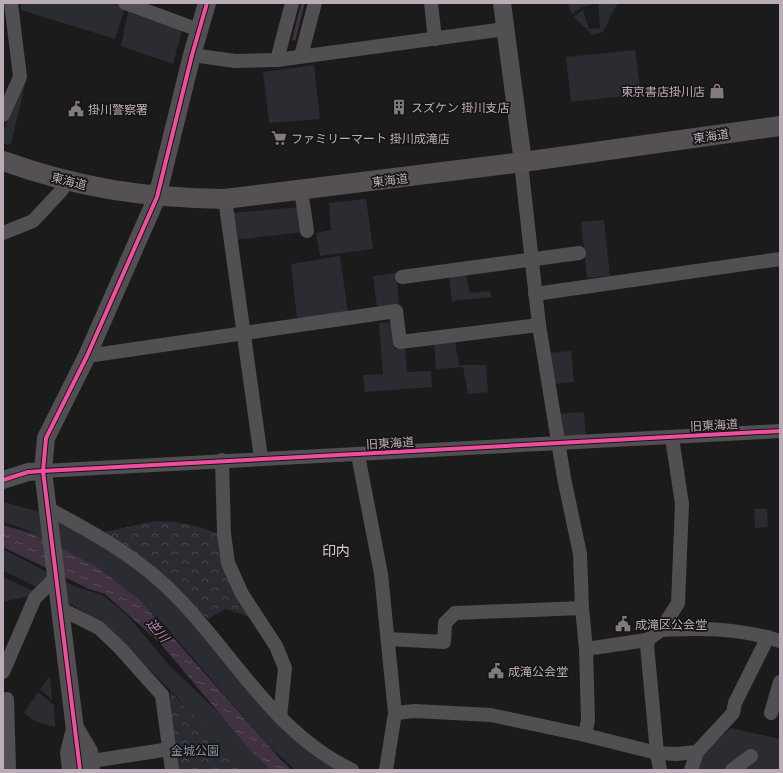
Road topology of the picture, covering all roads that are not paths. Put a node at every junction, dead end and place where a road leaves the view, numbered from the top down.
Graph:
1 (11, 3) edge
2 (125, 3) edge
3 (207, 3) edge
4 (292, 3) edge
5 (315, 3) edge
6 (431, 3) edge
7 (502, 3) edge
8 (505, 28) junction
9 (199, 30) junction
10 (435, 39) junction
11 (192, 55) junction
12 (301, 56) junction
13 (277, 60) junction
14 (3, 115) edge
15 (780, 126) edge
16 (3, 161) edge
17 (522, 162) junction
18 (68, 181) junction
19 (301, 190) junction
20 (157, 197) junction
21 (225, 199) junction
22 (307, 231) dead end
23 (3, 233) edge
24 (579, 253) dead end
25 (780, 259) edge
26 (531, 260) junction
27 (402, 277) dead end
28 (535, 294) junction
29 (539, 325) junction
30 (244, 334) junction
31 (87, 356) junction
32 (780, 431) edge
33 (672, 438) junction
34 (559, 443) junction
35 (358, 455) junction
36 (261, 458) junction
37 (222, 460) junction
38 (42, 471) junction
39 (3, 480) edge
40 (47, 508) junction
41 (57, 576) junction
42 (582, 608) junction
43 (61, 609) junction
44 (661, 630) junction
45 (388, 639) junction
46 (649, 639) junction
47 (774, 639) edge
48 (586, 649) junction
49 (3, 672) edge
50 (780, 682) edge
51 (7, 699) dead end
52 (395, 713) junction
53 (770, 713) dead end
54 (280, 717) junction
55 (585, 735) junction
56 (170, 749) junction
57 (697, 752) junction
58 (657, 753) junction
59 (751, 756) dead end
60 (83, 768) edge
61 (9, 770) edge
62 (172, 770) edge
63 (352, 770) edge
64 (386, 770) edge
65 (660, 770) edge
66 (691, 770) edge
67 (732, 770) edge

1 - 14 street
2 - 9 street
3 - 9 street
4 - 13 street
5 - 12 street
6 - 10 street
7 - 8 street
8 - 10 street
8 - 17 street
9 - 11 street
10 - 12 street
11 - 13 street
11 - 20 street
12 - 13 street
15 - 17 main road, 東海道
16 - 18 main road, 東海道
17 - 19 main road, 東海道
17 - 26 street
18 - 20 main road, 東海道
18 - 23 street
19 - 21 main road, 東海道
19 - 22 street
20 - 21 main road, 東海道
20 - 31 street
21 - 30 street
24 - 26 street
25 - 28 street
26 - 27 street
26 - 28 street
28 - 29 street
29 - 30 street
29 - 34 street
30 - 31 street
30 - 36 street
31 - 38 street
32 - 33 street, 旧東海道
33 - 34 street, 旧東海道
33 - 44 street
34 - 35 street, 旧東海道
34 - 42 street
35 - 36 street, 旧東海道
35 - 45 street
36 - 37 street, 旧東海道
37 - 38 street, 旧東海道
37 - 54 street
38 - 39 street, 旧東海道
38 - 40 street
40 - 41 street
40 - 54 street
41 - 43 street
41 - 49 street
42 - 45 street
42 - 48 street
43 - 56 street
43 - 60 street
44 - 46 street
44 - 47 street
45 - 52 street
46 - 48 street
46 - 58 street
47 - 57 street
48 - 55 street
50 - 53 street
51 - 61 street
52 - 55 street
52 - 64 street
54 - 63 street
55 - 58 street
56 - 60 street
56 - 62 street
57 - 58 street
57 - 66 street
58 - 65 street
59 - 67 street

